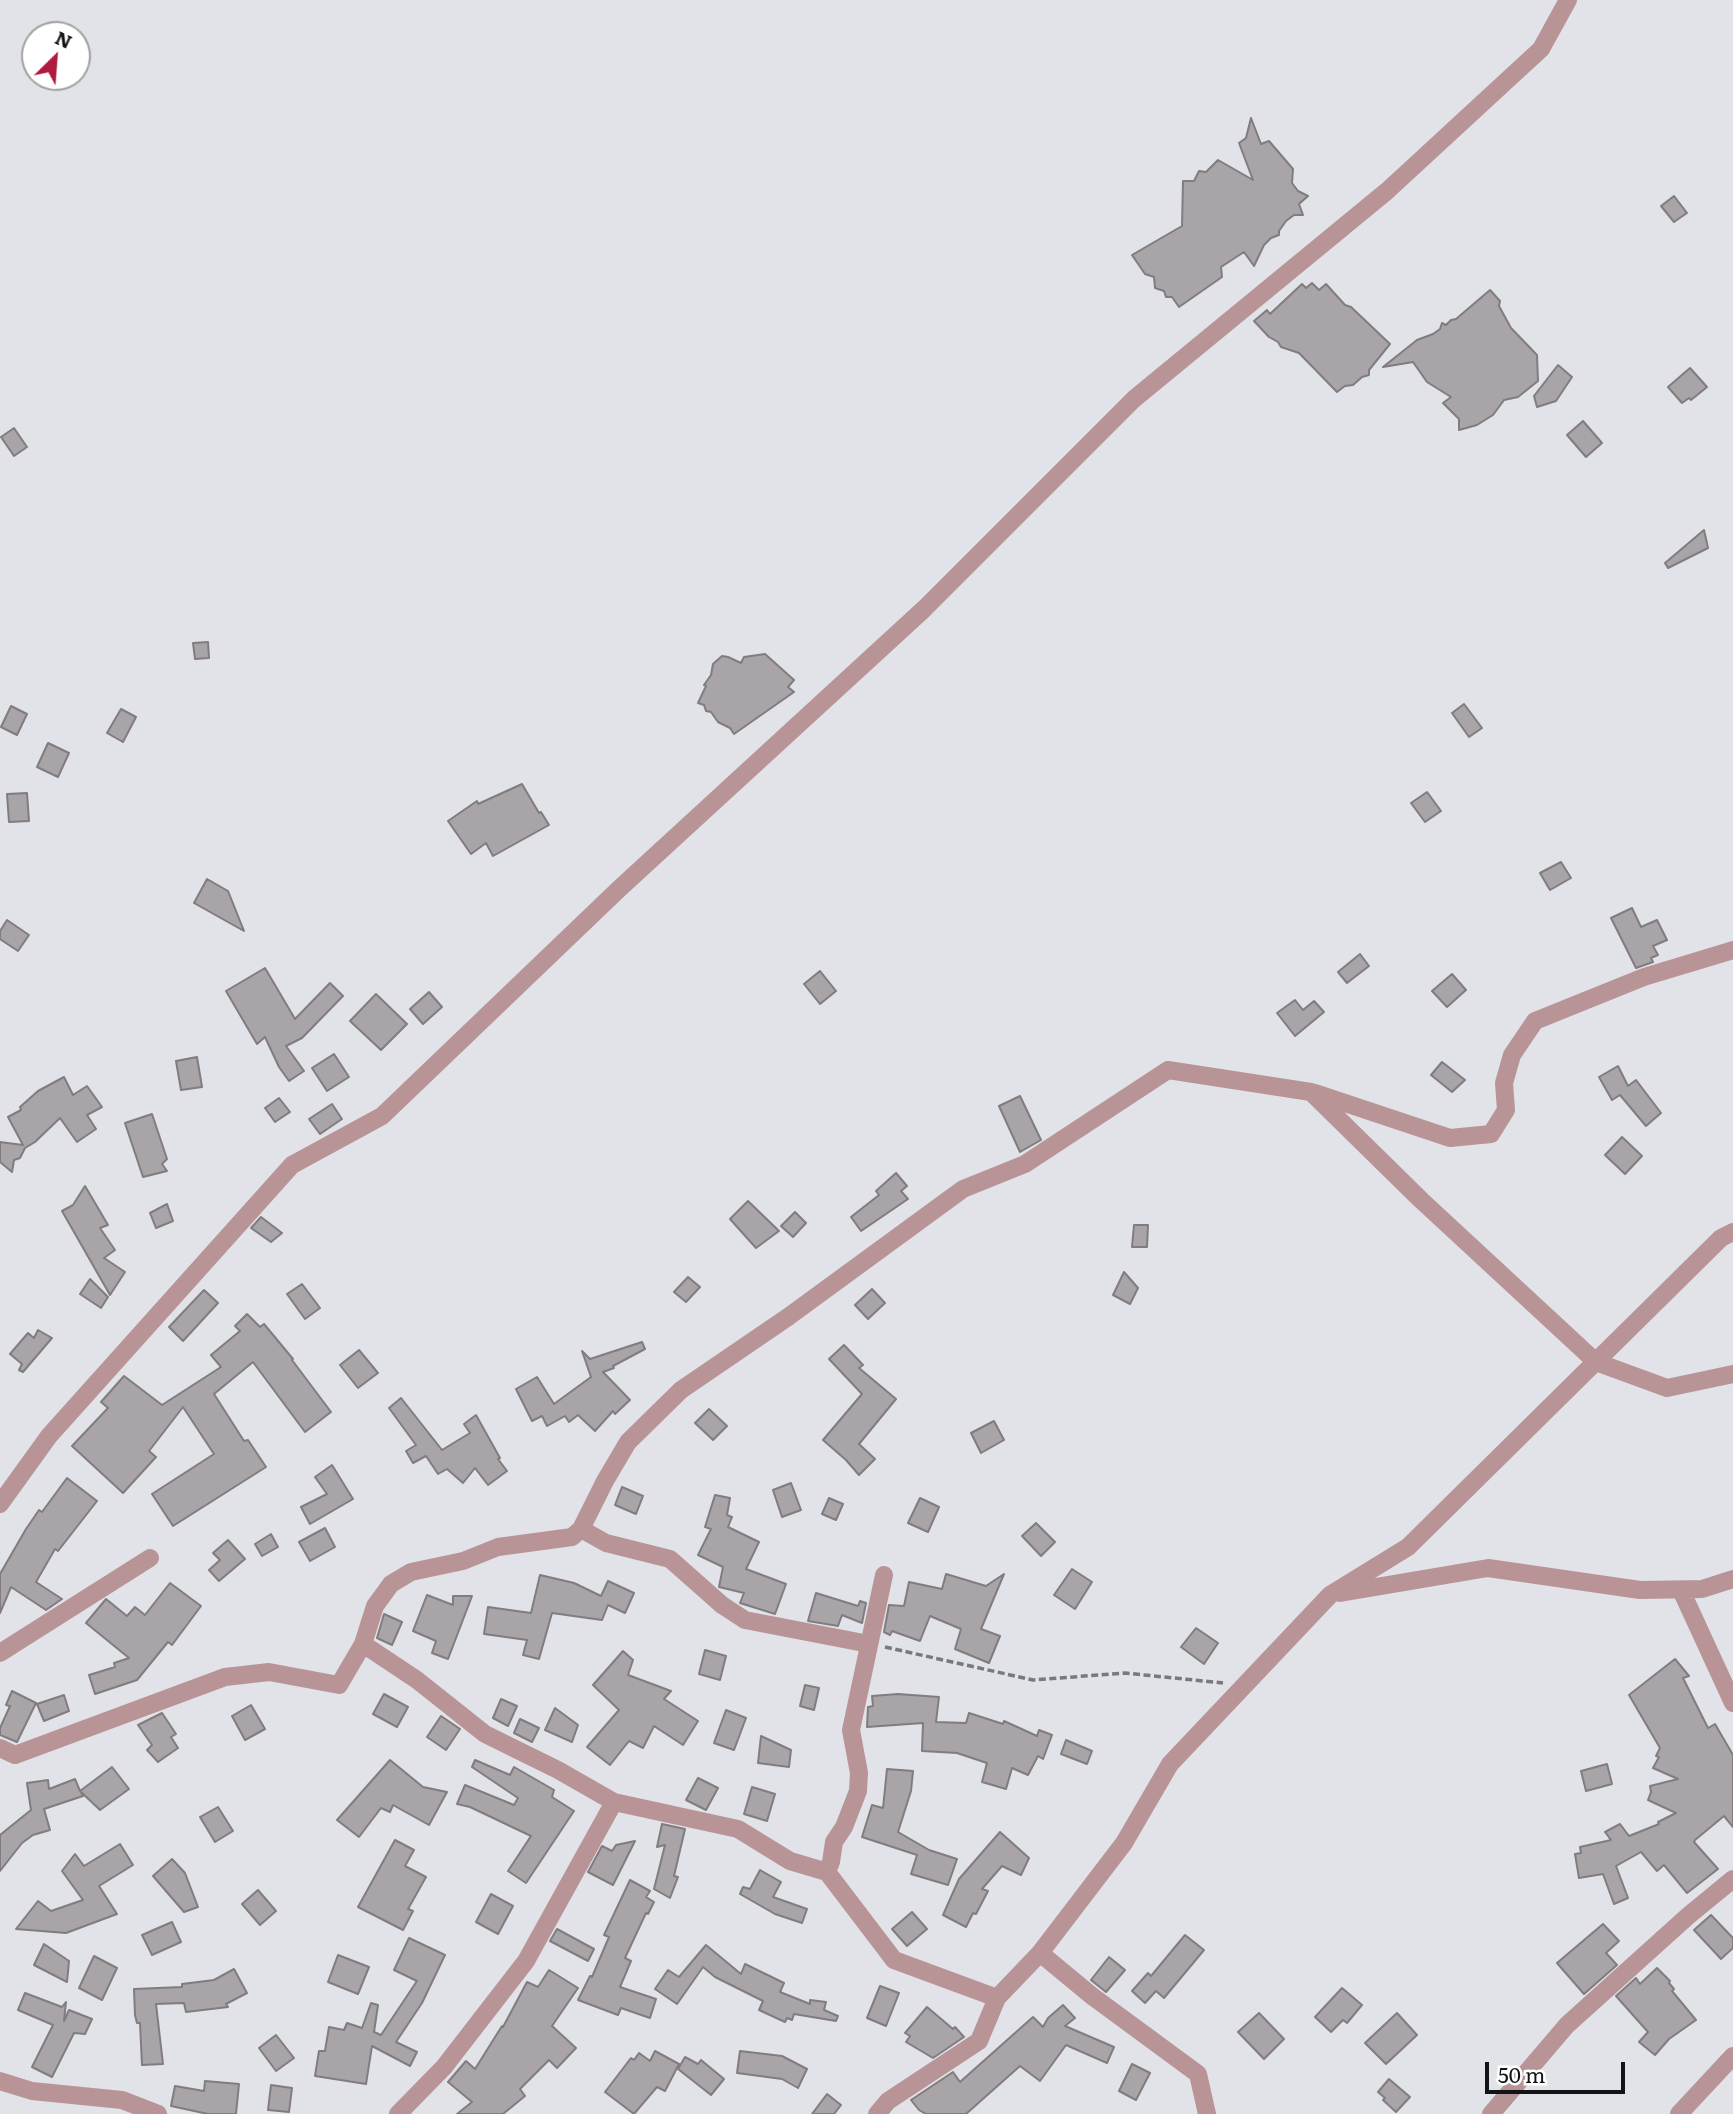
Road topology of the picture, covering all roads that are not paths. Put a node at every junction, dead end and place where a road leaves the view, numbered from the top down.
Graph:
1 (1568, 0) edge
2 (1733, 950) edge
3 (1311, 1092) junction
4 (1733, 1232) edge
5 (1596, 1362) junction
6 (1733, 1374) edge
7 (0, 1504) edge
8 (581, 1529) junction
9 (150, 1558) dead end
10 (884, 1575) dead end
11 (1733, 1579) edge
12 (1681, 1590) junction
13 (1330, 1595) junction
14 (363, 1644) junction
15 (869, 1644) junction
16 (0, 1653) edge
17 (1733, 1703) edge
18 (0, 1748) edge
19 (614, 1801) junction
20 (827, 1872) junction
21 (1733, 1879) edge
22 (1040, 1953) junction
23 (997, 1998) junction
24 (1733, 2056) edge
25 (0, 2081) edge
26 (158, 2114) edge
27 (398, 2114) edge
28 (877, 2114) edge
29 (1207, 2114) edge
30 (1491, 2114) edge
31 (1679, 2114) edge

1 - 7 street
2 - 3 street
3 - 5 street
3 - 8 street
4 - 5 street
5 - 6 street
5 - 13 street
8 - 14 street
8 - 15 street
9 - 16 street
10 - 15 street
11 - 12 street
12 - 13 street
12 - 17 street
13 - 22 street
14 - 18 street
14 - 19 street
15 - 20 street
19 - 20 street
19 - 27 street
20 - 23 street
21 - 30 street
22 - 23 street
22 - 29 street
23 - 28 street
24 - 31 street
25 - 26 street

